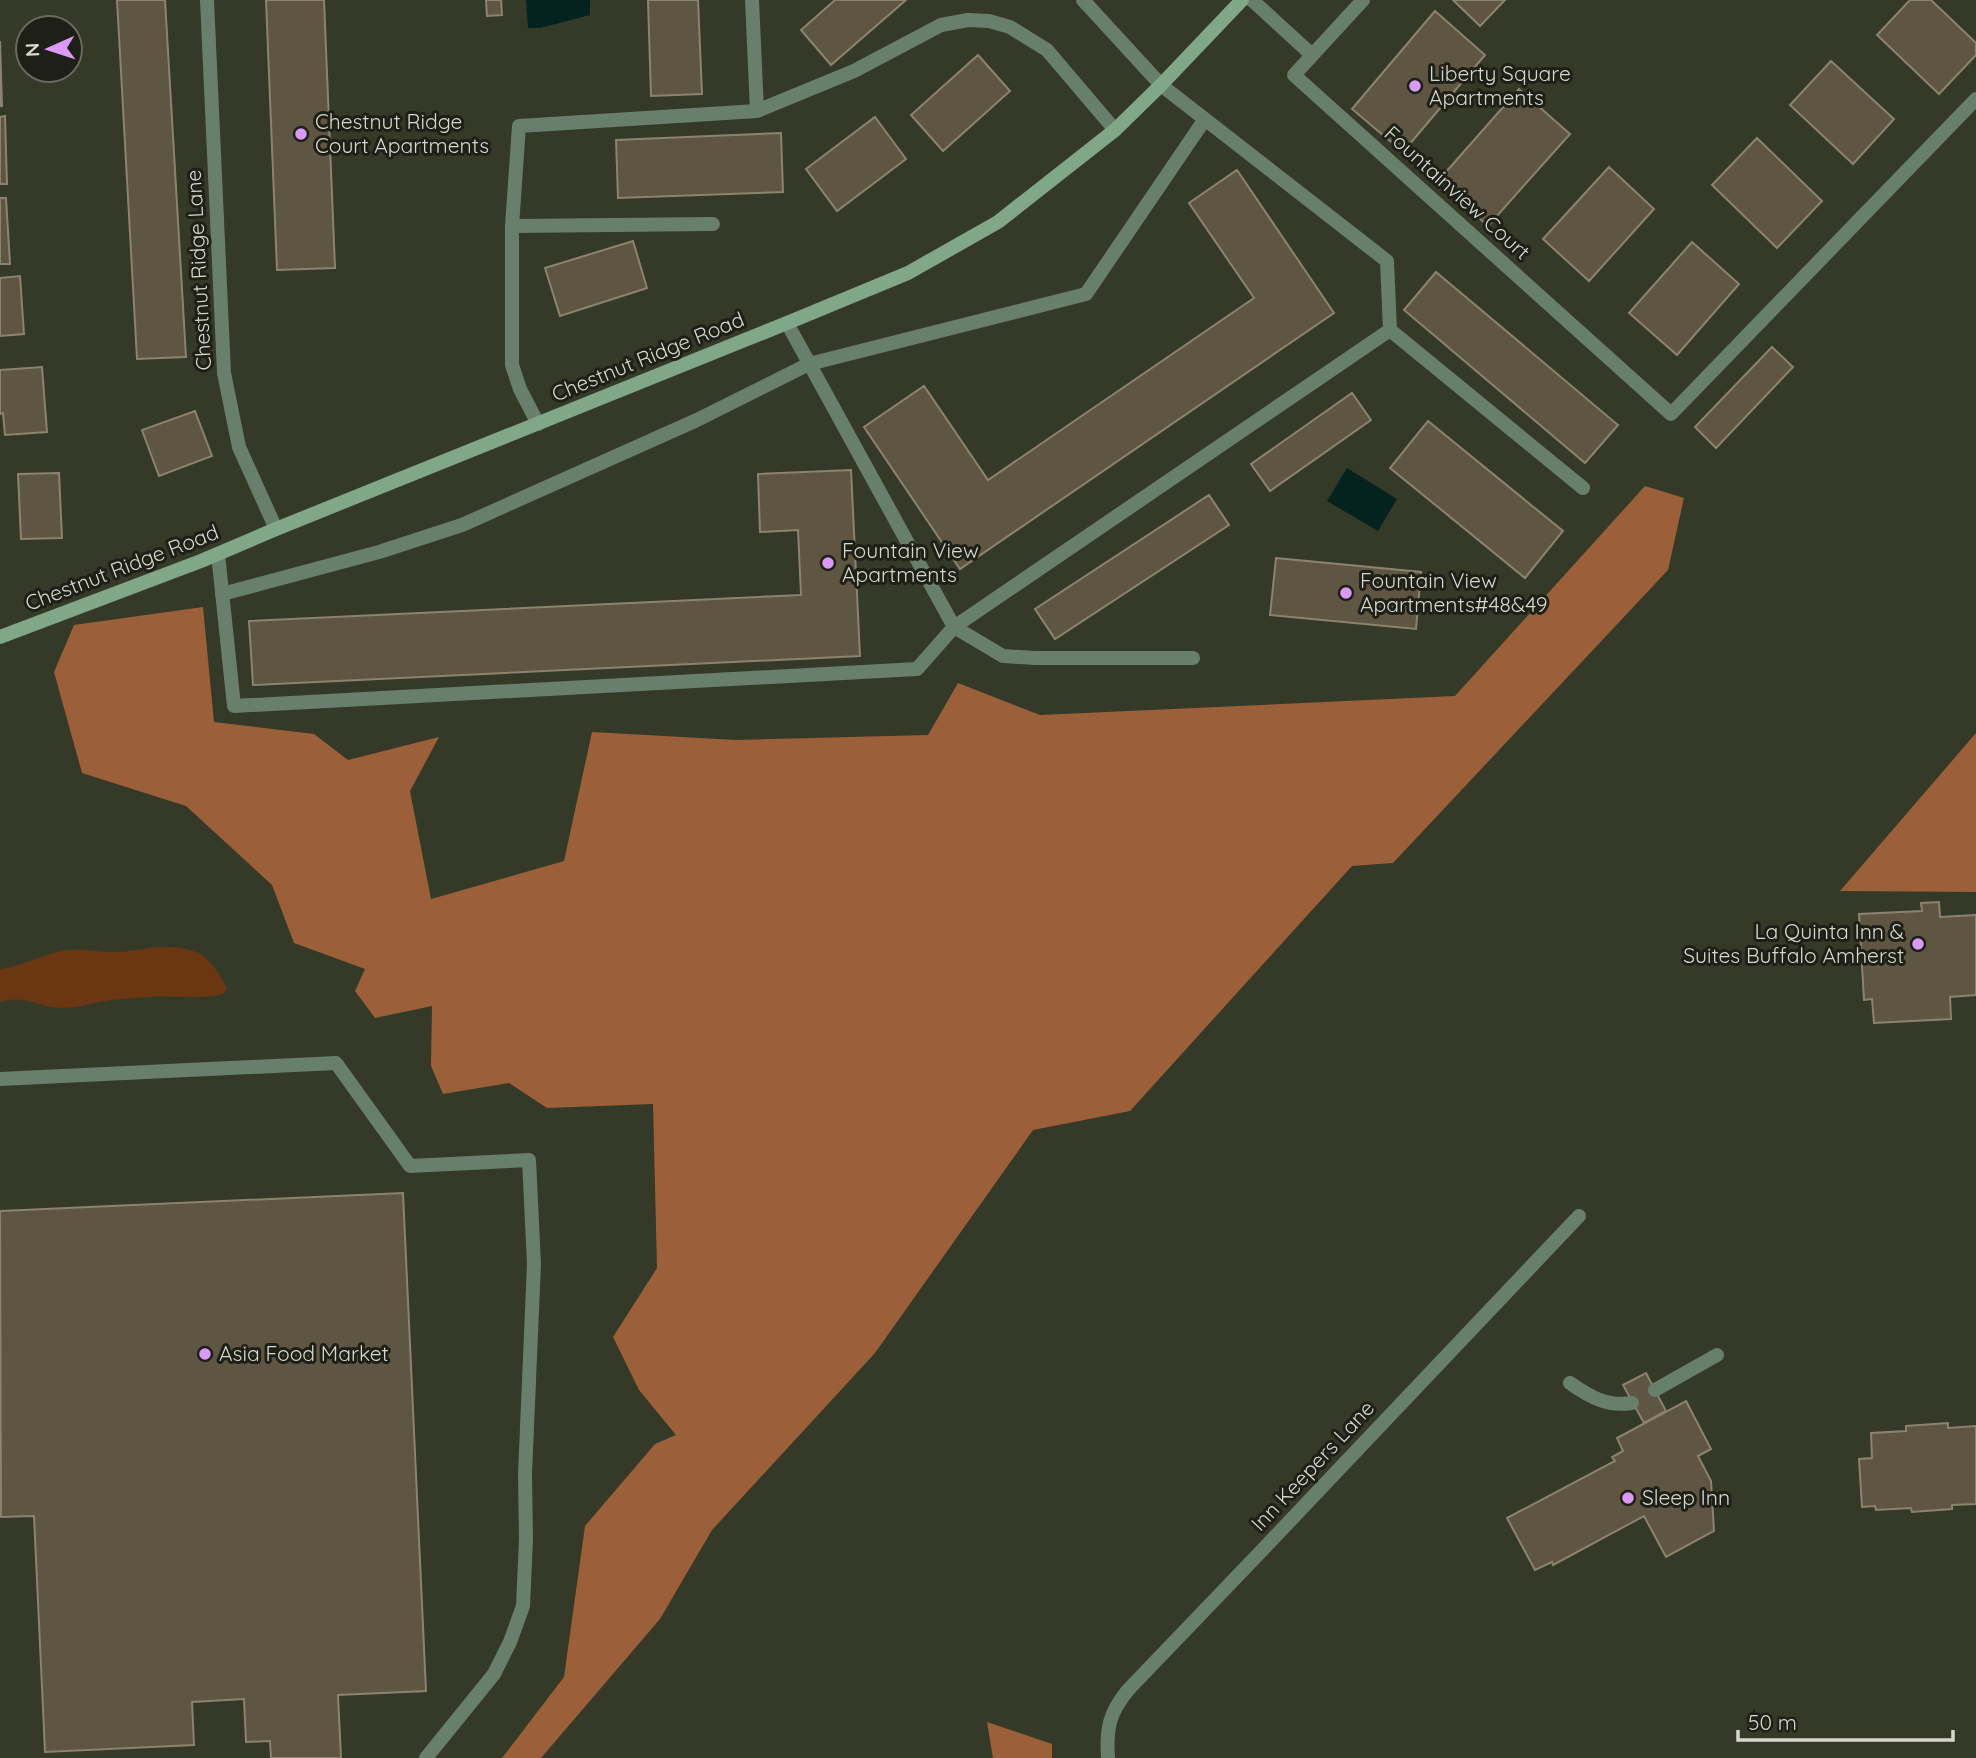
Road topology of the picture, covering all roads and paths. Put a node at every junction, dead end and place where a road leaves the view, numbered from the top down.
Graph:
1 (206, 0) edge
2 (752, 0) edge
3 (1083, 0) edge
4 (1242, 0) edge
5 (1252, 0) edge
6 (1363, 0) edge
7 (1312, 55) junction
8 (1161, 85) junction
9 (1976, 99) edge
10 (757, 111) junction
11 (1205, 119) junction
12 (1115, 130) junction
13 (713, 224) dead end
14 (512, 226) junction
15 (787, 323) junction
16 (1390, 330) junction
17 (809, 363) junction
18 (538, 424) junction
19 (1583, 488) dead end
20 (276, 529) junction
21 (218, 554) junction
22 (222, 594) junction
23 (954, 627) junction
24 (0, 637) edge
25 (1193, 658) dead end
26 (0, 1079) edge
27 (1579, 1216) dead end
28 (1717, 1354) dead end
29 (1570, 1383) dead end
30 (1655, 1390) dead end
31 (1632, 1403) dead end
32 (426, 1758) edge
33 (1108, 1758) edge

1 - 20 street, Chestnut Ridge Lane
2 - 10 street
3 - 8 street
4 - 8 street, Chestnut Ridge Road
5 - 7 street
6 - 7 street
7 - 9 street, Fountainview Court
8 - 11 street
8 - 12 street, Chestnut Ridge Road
10 - 12 street
10 - 14 street
11 - 16 street
11 - 17 street
12 - 15 street, Chestnut Ridge Road
13 - 14 street
14 - 18 street
15 - 17 street
15 - 18 street, Chestnut Ridge Road
16 - 19 street
16 - 23 street
17 - 22 street
17 - 23 street
18 - 20 street, Chestnut Ridge Road
20 - 21 street, Chestnut Ridge Road
21 - 22 street
21 - 24 street, Chestnut Ridge Road
22 - 23 street
23 - 25 street
26 - 32 street
27 - 33 street, Inn Keepers Lane
28 - 30 street
29 - 31 street

